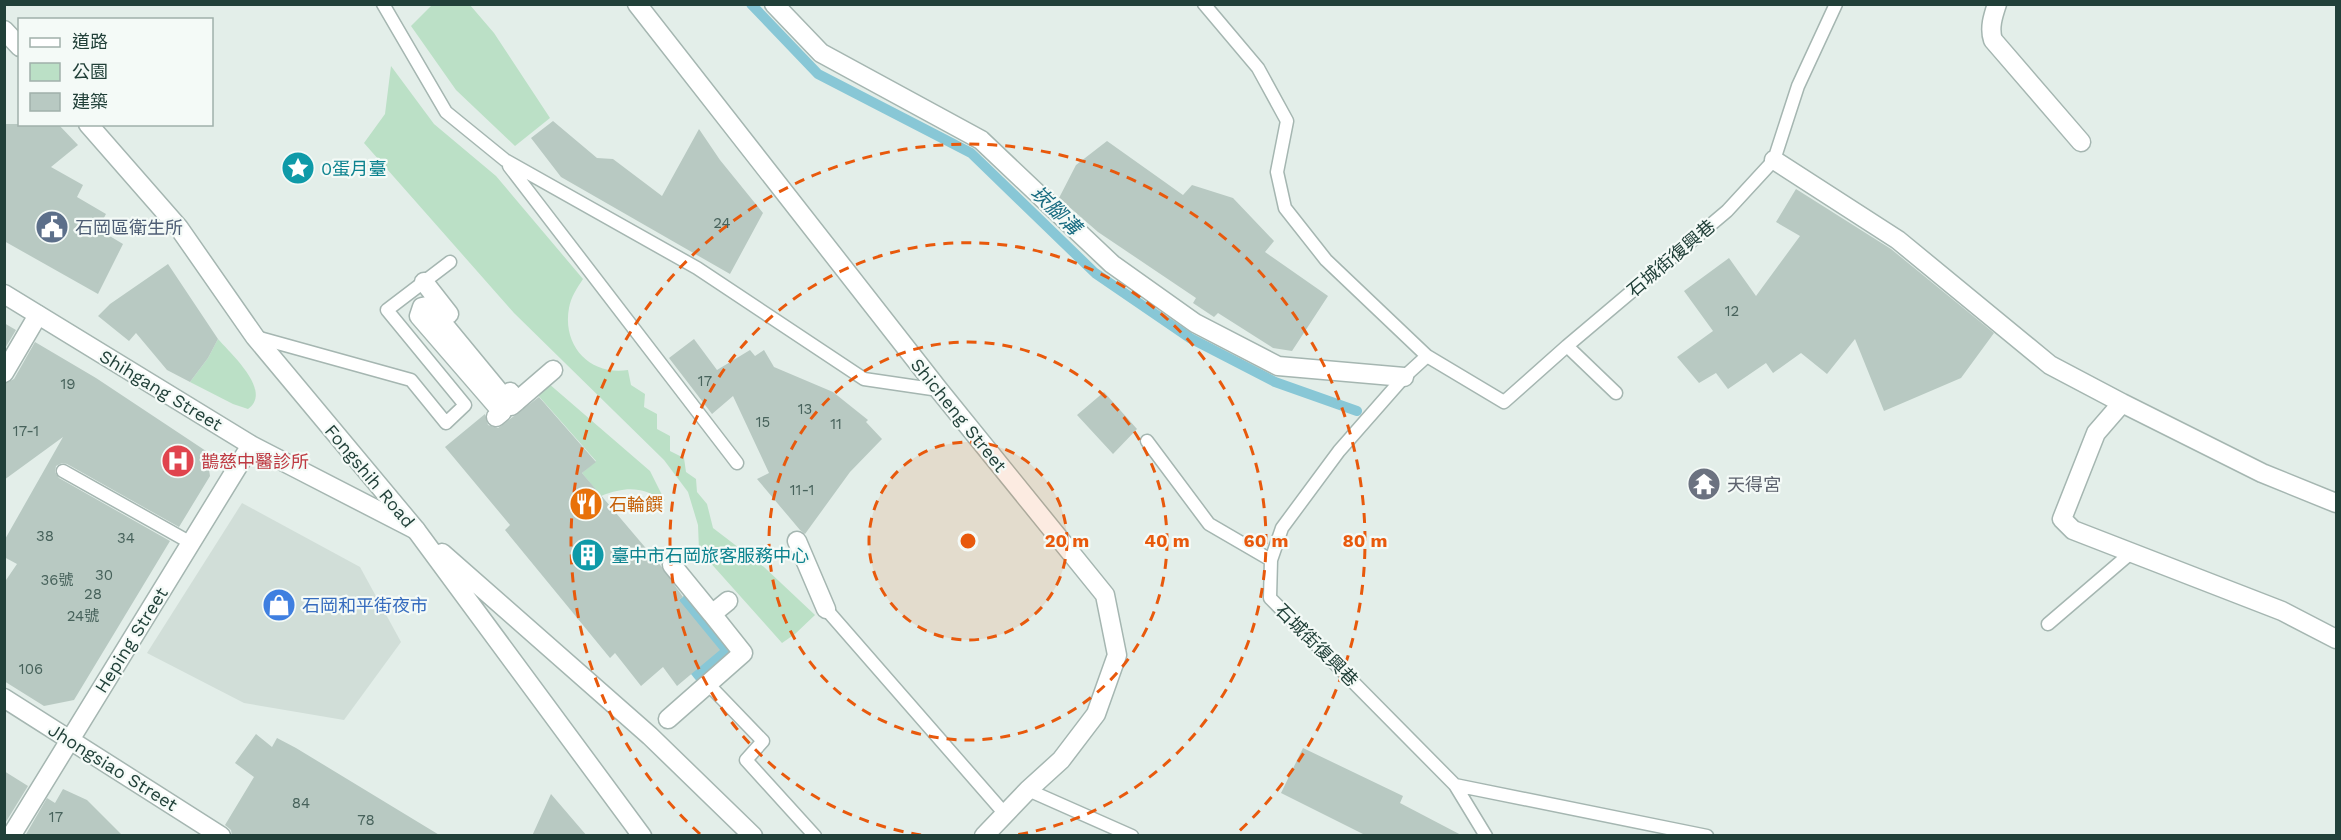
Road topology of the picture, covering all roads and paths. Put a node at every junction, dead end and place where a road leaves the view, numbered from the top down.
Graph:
1 (383, 4) edge
2 (637, 4) edge
3 (774, 4) edge
4 (1203, 4) edge
5 (1836, 4) edge
6 (1997, 4) edge
7 (4, 30) edge
8 (18, 44) edge
9 (90, 126) edge
10 (2081, 142) dead end
11 (505, 160) junction
12 (1774, 160) junction
13 (450, 262) dead end
14 (424, 282) junction
15 (4, 294) edge
16 (38, 315) junction
17 (255, 336) junction
18 (1567, 346) junction
19 (1427, 356) junction
20 (553, 370) dead end
21 (4, 373) edge
22 (1404, 377) junction
23 (939, 390) junction
24 (1616, 393) dead end
25 (517, 400) junction
26 (2122, 403) junction
27 (496, 417) dead end
28 (1147, 441) dead end
29 (251, 445) junction
30 (737, 463) dead end
31 (63, 471) dead end
32 (2337, 503) edge
33 (416, 530) junction
34 (797, 541) dead end
35 (191, 543) junction
36 (2132, 552) junction
37 (1271, 560) junction
38 (672, 565) dead end
39 (728, 602) dead end
40 (826, 609) joint
41 (712, 614) junction
42 (2048, 624) dead end
43 (2337, 639) edge
44 (684, 680) dead end
45 (702, 688) junction
46 (4, 698) edge
47 (668, 719) dead end
48 (70, 740) junction
49 (1455, 785) junction
50 (1028, 790) junction
51 (1005, 814) junction
52 (11, 836) edge
53 (221, 836) edge
54 (642, 836) edge
55 (753, 836) edge
56 (815, 836) edge
57 (984, 836) edge
58 (1132, 836) edge
59 (1486, 836) edge
60 (1707, 836) edge

1 - 11 lane
2 - 23 street, Shicheng Street
3 - 22 street
4 - 19 lane, 石城街復興巷
5 - 12 lane, 石城街復興巷
6 - 10 street
7 - 8 street
9 - 17 street, Fongshih Road
11 - 23 lane
11 - 30 lane
12 - 18 lane, 石城街復興巷
12 - 26 street
13 - 14 lane
14 - 17 lane
14 - 25 street
15 - 16 street, Shihgang Street
16 - 21 street
16 - 29 street, Shihgang Street
17 - 33 street, Fongshih Road
18 - 19 lane, 石城街復興巷
18 - 24 lane
19 - 22 lane, 石城街復興巷
20 - 25 street
22 - 37 lane, 石城街復興巷
23 - 50 street, Shicheng Street
25 - 27 street
26 - 32 street
26 - 36 street
28 - 37 lane
29 - 33 street, Shihgang Street
29 - 35 street, Heping Street
31 - 35 lane
33 - 54 street, Fongshih Road
33 - 55 street
34 - 40 street
35 - 48 street, Heping Street
36 - 42 lane
36 - 43 street
37 - 49 lane, 石城街復興巷
38 - 41 street
39 - 41 street
40 - 51 lane
41 - 45 street
44 - 45 street
45 - 47 street
45 - 56 lane
46 - 48 street, Jhongsiao Street
48 - 52 street, Heping Street
48 - 53 street, Jhongsiao Street
49 - 59 lane, 石城街復興巷
49 - 60 lane
50 - 51 street, Shicheng Street
50 - 58 lane
51 - 57 street, Shicheng Street

